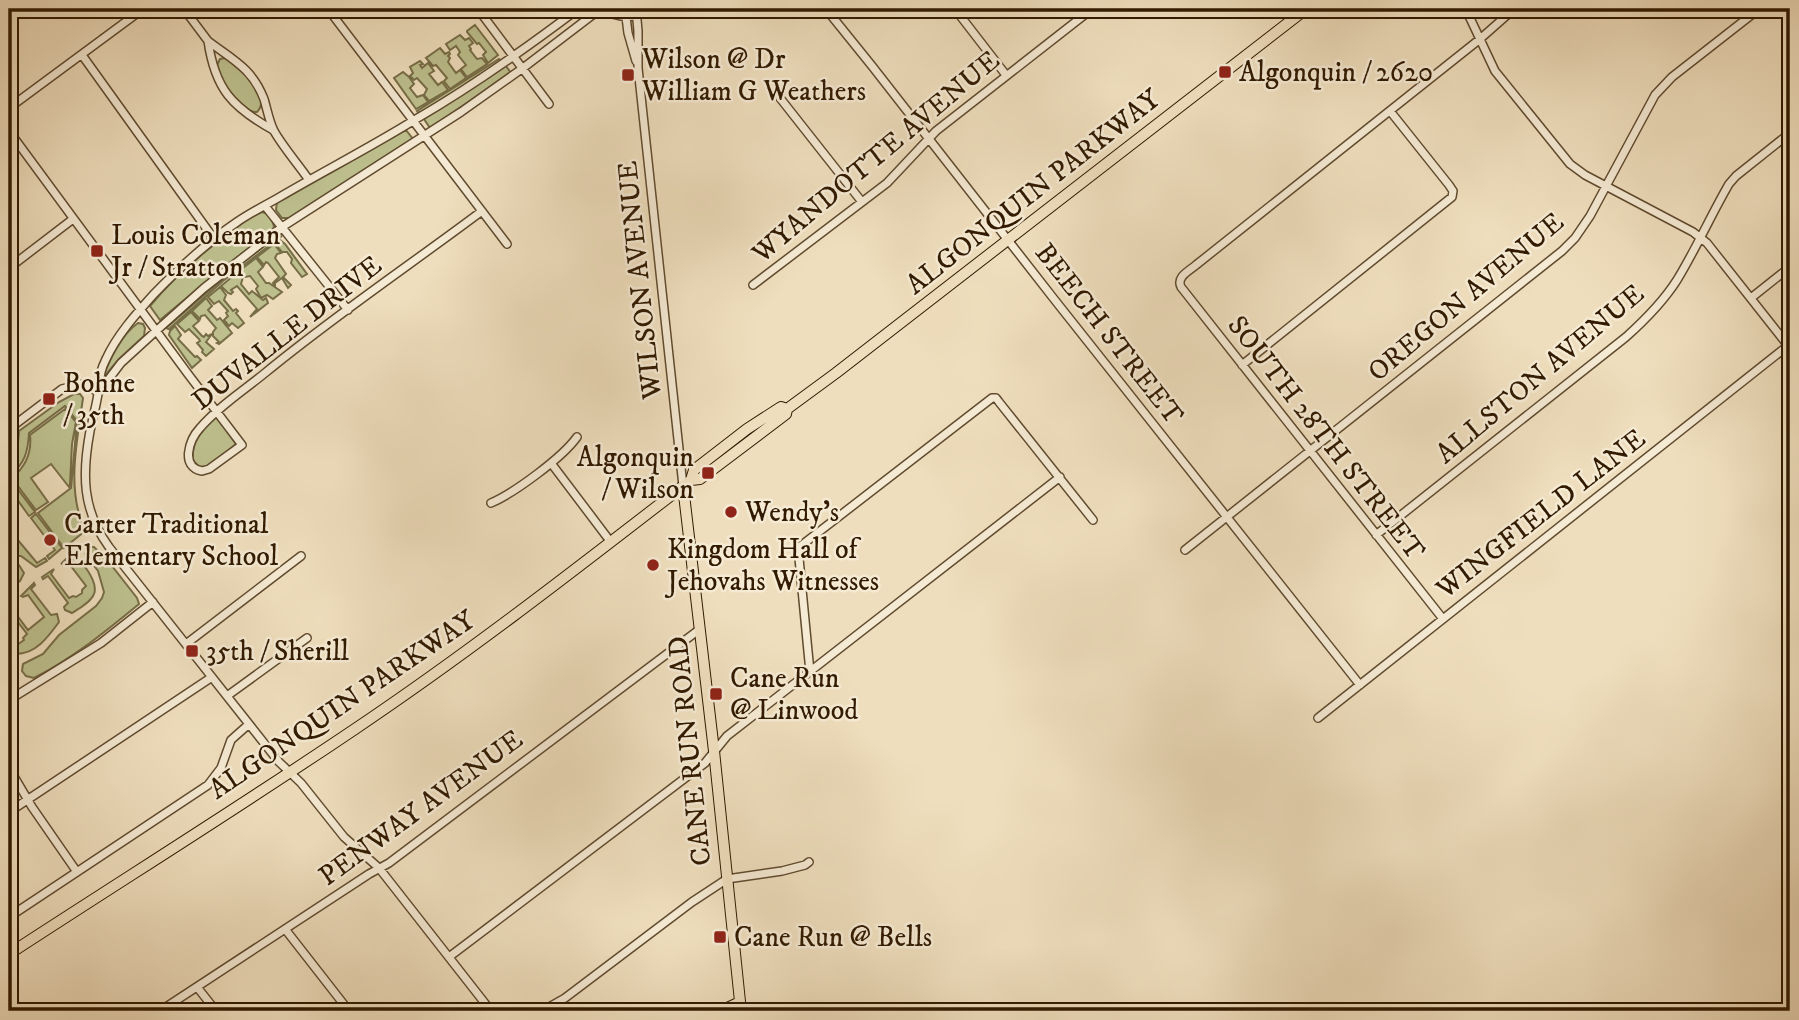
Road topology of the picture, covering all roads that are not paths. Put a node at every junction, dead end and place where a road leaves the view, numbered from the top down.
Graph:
1 (143, 9) edge
2 (184, 9) edge
3 (328, 9) edge
4 (478, 9) edge
5 (578, 9) edge
6 (599, 9) edge
7 (653, 9) edge
8 (826, 9) edge
9 (955, 9) edge
10 (1092, 9) edge
11 (1306, 9) edge
12 (1464, 9) edge
13 (1514, 9) edge
14 (1759, 9) edge
15 (1781, 9) edge
16 (636, 12) edge
17 (625, 13) edge
18 (1790, 20) edge
19 (1480, 39) junction
20 (208, 41) junction
21 (82, 55) junction
22 (514, 57) junction
23 (523, 68) junction
24 (638, 68) junction
25 (1006, 75) junction
26 (780, 98) dead end
27 (549, 104) dead end
28 (9, 108) edge
29 (1390, 111) junction
30 (414, 121) junction
31 (273, 130) junction
32 (9, 131) edge
33 (1790, 133) edge
34 (425, 136) junction
35 (928, 139) junction
36 (309, 180) junction
37 (1607, 186) junction
38 (862, 202) junction
39 (265, 206) junction
40 (482, 211) junction
41 (73, 219) junction
42 (282, 227) junction
43 (1700, 238) junction
44 (214, 239) junction
45 (1008, 240) junction
46 (507, 244) dead end
47 (1790, 267) edge
48 (9, 268) edge
49 (753, 285) dead end
50 (1751, 298) junction
51 (140, 309) junction
52 (348, 310) junction
53 (156, 331) junction
54 (1790, 346) edge
55 (1242, 365) junction
56 (99, 392) junction
57 (217, 412) junction
58 (9, 428) edge
59 (577, 437) dead end
60 (1310, 452) junction
61 (551, 463) junction
62 (1060, 477) junction
63 (687, 483) junction
64 (491, 503) dead end
65 (1227, 517) junction
66 (1093, 520) dead end
67 (1376, 536) junction
68 (610, 541) junction
69 (1185, 550) dead end
70 (301, 556) dead end
71 (153, 602) junction
72 (1443, 619) junction
73 (700, 629) junction
74 (307, 638) dead end
75 (186, 644) junction
76 (810, 672) junction
77 (212, 677) junction
78 (1360, 685) junction
79 (227, 696) junction
80 (9, 700) edge
81 (1318, 718) dead end
82 (249, 724) junction
83 (714, 751) junction
84 (9, 768) edge
85 (289, 772) junction
86 (28, 800) junction
87 (9, 812) edge
88 (809, 862) dead end
89 (379, 869) junction
90 (77, 872) junction
91 (727, 879) junction
92 (9, 917) edge
93 (285, 929) junction
94 (9, 954) edge
95 (449, 957) junction
96 (197, 987) junction
97 (740, 1007) edge
98 (160, 1011) edge
99 (216, 1011) edge
100 (349, 1011) edge
101 (491, 1011) edge
102 (542, 1011) edge
103 (721, 1011) edge
104 (750, 1011) edge

1 - 21 street
2 - 20 street
3 - 30 street
4 - 22 street
5 - 22 street
6 - 17 street
6 - 23 street
7 - 16 street
8 - 35 street, BEECH STREET
9 - 25 street
10 - 25 street, WYANDOTTE AVENUE
11 - 45 main road, ALGONQUIN PARKWAY
12 - 19 street
13 - 19 street
14 - 37 street, OREGON AVENUE
15 - 18 street
16 - 17 street
16 - 24 street, WILSON AVENUE
17 - 24 street, WILSON AVENUE
19 - 29 street
19 - 37 street
20 - 31 street
20 - 31 street
21 - 28 street
21 - 44 street
22 - 23 street
22 - 30 street
23 - 27 street
23 - 34 street
24 - 63 street, WILSON AVENUE
25 - 35 street, WYANDOTTE AVENUE
26 - 38 street
29 - 55 street, SOUTH 28TH STREET
29 - 55 street
30 - 34 street
30 - 36 street
31 - 36 street
32 - 41 street
33 - 43 street, ALLSTON AVENUE
34 - 40 street
34 - 42 street
35 - 38 street, WYANDOTTE AVENUE
35 - 45 street, BEECH STREET
36 - 39 street
37 - 43 street
37 - 60 street, OREGON AVENUE
38 - 49 street, WYANDOTTE AVENUE
39 - 42 street
39 - 44 street
40 - 46 street
40 - 52 street, DUVALLE DRIVE
41 - 48 street
41 - 51 street
42 - 52 street
42 - 53 street
43 - 50 street
43 - 67 street, ALLSTON AVENUE
44 - 51 street
45 - 63 main road, ALGONQUIN PARKWAY
45 - 65 street, BEECH STREET
47 - 50 street
50 - 54 street
51 - 53 street
51 - 56 street
52 - 57 street, DUVALLE DRIVE
53 - 56 street
53 - 57 street
54 - 72 street, WINGFIELD LANE
55 - 60 street, SOUTH 28TH STREET
56 - 58 street
56 - 71 street
57 - 57 street, DUVALLE DRIVE
59 - 61 street
60 - 65 street, OREGON AVENUE
60 - 67 street, SOUTH 28TH STREET
61 - 64 street
61 - 68 street
62 - 66 street
62 - 76 street
62 - 76 street
63 - 68 main road, ALGONQUIN PARKWAY
63 - 73 main road, CANE RUN ROAD
65 - 69 street, OREGON AVENUE
65 - 78 street, BEECH STREET
67 - 72 street, SOUTH 28TH STREET
68 - 85 main road, ALGONQUIN PARKWAY
70 - 75 street
71 - 75 street
71 - 80 street
72 - 78 street, WINGFIELD LANE
73 - 83 main road, CANE RUN ROAD
73 - 89 street, PENWAY AVENUE
74 - 79 street
75 - 77 street
76 - 83 street
77 - 79 street
77 - 86 street
78 - 81 street, WINGFIELD LANE
79 - 82 street
82 - 85 street
82 - 90 street
83 - 91 main road, CANE RUN ROAD
83 - 95 street
84 - 86 street
85 - 89 street
85 - 94 main road, ALGONQUIN PARKWAY
86 - 87 street
86 - 90 street
88 - 91 street
89 - 93 street, PENWAY AVENUE
89 - 95 street
90 - 92 street
91 - 97 main road, CANE RUN ROAD
91 - 102 street
93 - 96 street, PENWAY AVENUE
93 - 100 street
95 - 101 street
96 - 98 street, PENWAY AVENUE
96 - 99 street
97 - 103 main road
97 - 104 street

